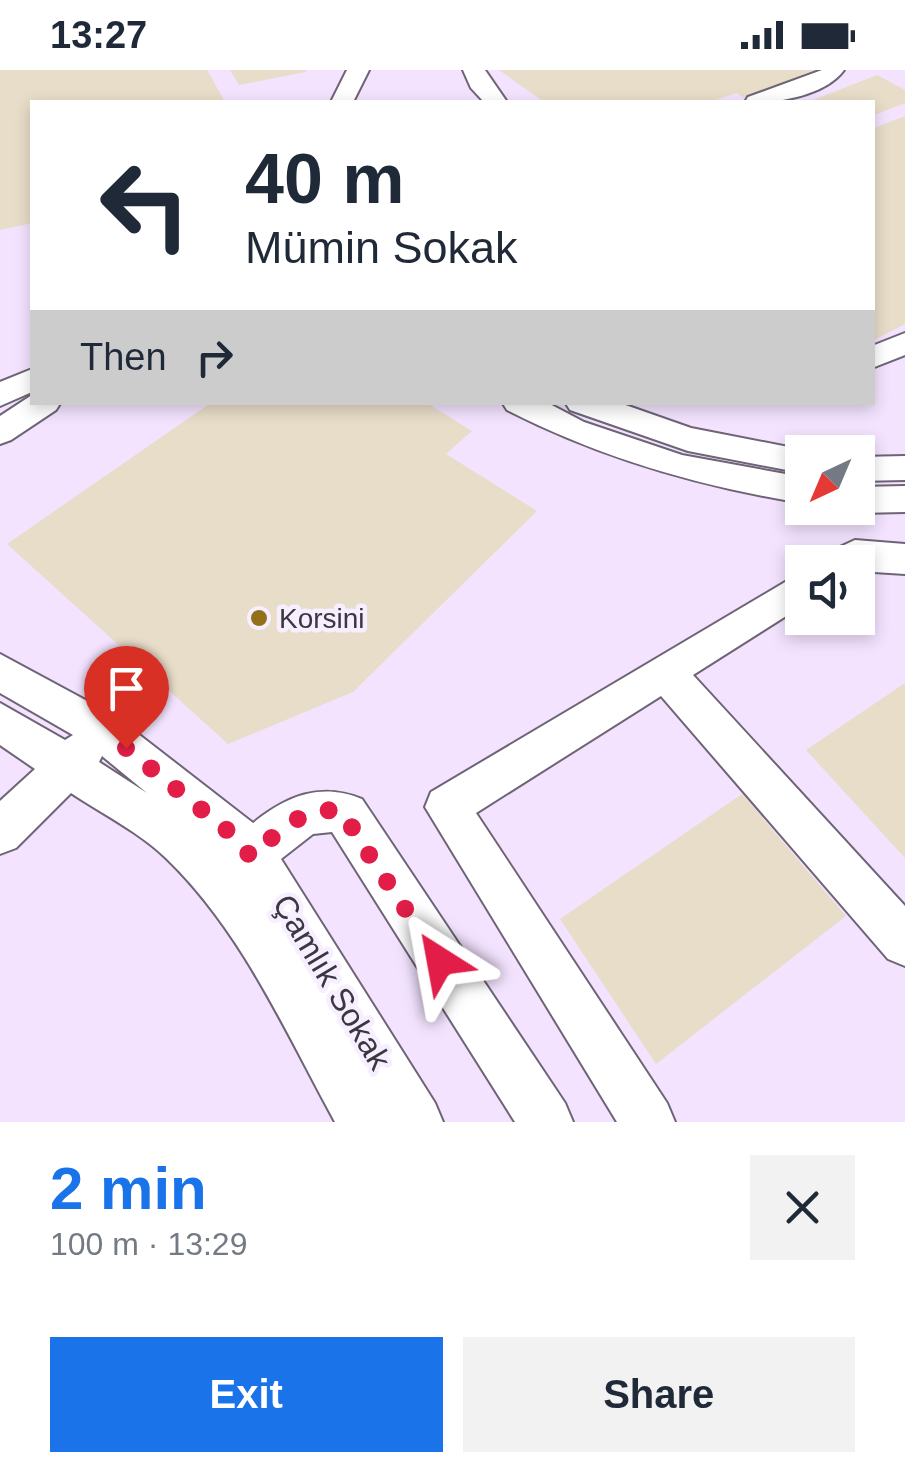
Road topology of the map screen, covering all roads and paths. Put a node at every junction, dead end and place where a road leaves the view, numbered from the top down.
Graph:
1 (358, 70) edge
2 (474, 70) edge
3 (833, 70) edge
4 (343, 100) edge
5 (494, 100) edge
6 (762, 100) edge
7 (905, 342) edge
8 (875, 357) edge
9 (30, 381) edge
10 (0, 396) edge
11 (40, 405) edge
12 (524, 405) edge
13 (589, 405) edge
14 (0, 432) edge
15 (785, 458) edge
16 (905, 468) edge
17 (875, 469) edge
18 (785, 487) edge
19 (905, 499) edge
20 (875, 500) edge
21 (875, 557) edge
22 (905, 559) edge
23 (785, 598) edge
24 (0, 672) edge
25 (665, 672) junction
26 (0, 722) edge
27 (100, 729) junction
28 (69, 768) junction
29 (0, 832) edge
30 (238, 872) junction
31 (905, 942) edge
32 (364, 1122) edge
33 (416, 1122) edge
34 (546, 1122) edge
35 (648, 1122) edge

1 - 4 street
2 - 5 street
3 - 6 street
7 - 8 street
9 - 10 street
11 - 14 street
12 - 18 street
13 - 15 street
16 - 17 street
19 - 20 street
21 - 22 street
23 - 25 street
24 - 27 street, Çamlık Sokak
25 - 31 street
25 - 35 street
26 - 28 street, Çamlık Sokak
27 - 28 street
27 - 30 street, Çamlık Sokak
28 - 29 street
28 - 30 street, Çamlık Sokak
30 - 32 street, Çamlık Sokak
30 - 33 street, Çamlık Sokak
30 - 34 street

